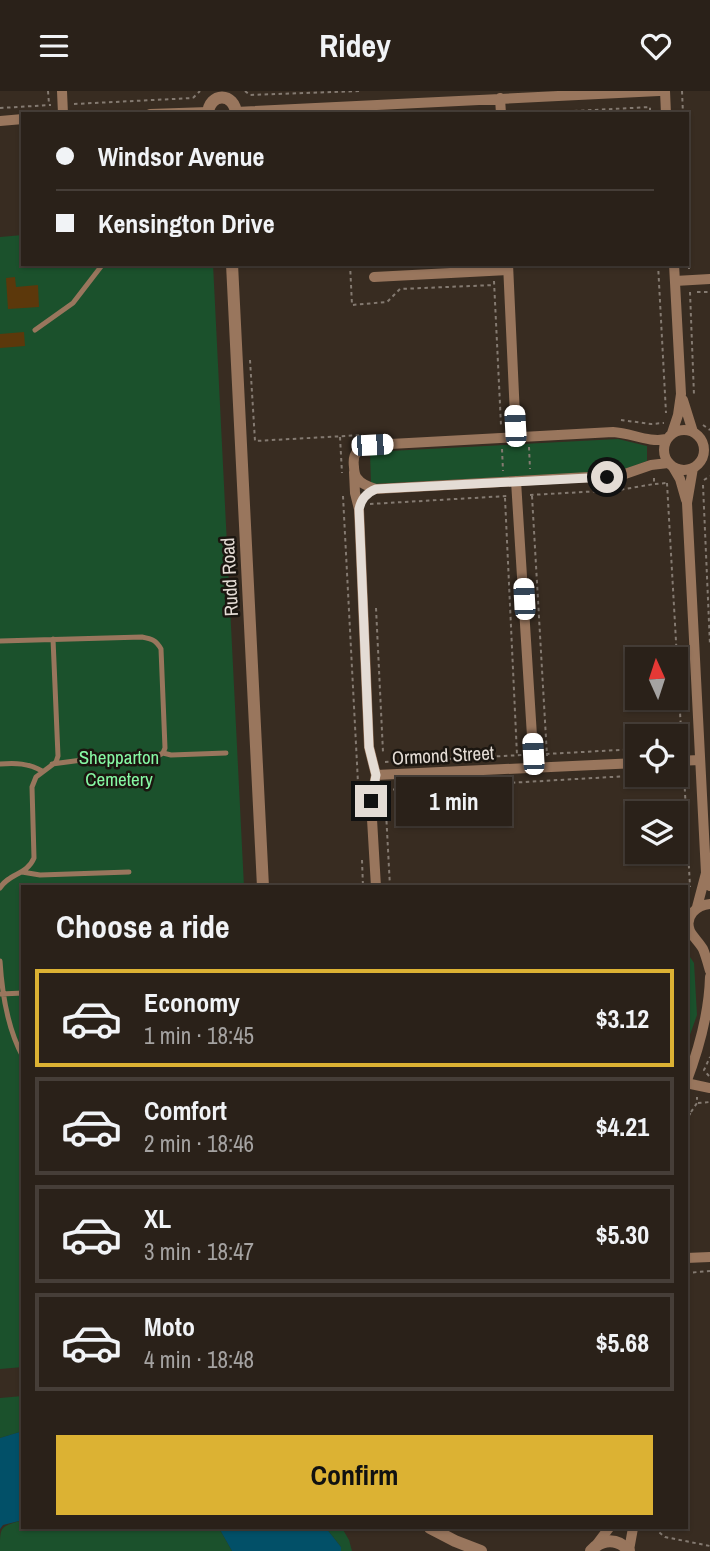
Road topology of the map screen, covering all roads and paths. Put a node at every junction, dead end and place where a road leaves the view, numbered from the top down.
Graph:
1 (48, 91) edge
2 (62, 91) edge
3 (245, 91) edge
4 (361, 91) edge
5 (395, 91) edge
6 (659, 91) edge
7 (665, 91) edge
8 (682, 91) edge
9 (221, 94) edge
10 (193, 98) dead end
11 (500, 98) junction
12 (395, 103) junction
13 (0, 108) edge
14 (63, 109) edge
15 (208, 112) edge
16 (236, 112) edge
17 (252, 112) edge
18 (501, 112) edge
19 (556, 112) edge
20 (650, 112) edge
21 (666, 112) edge
22 (683, 112) edge
23 (21, 119) edge
24 (0, 121) edge
25 (689, 260) edge
26 (101, 266) edge
27 (232, 266) edge
28 (350, 266) edge
29 (658, 266) edge
30 (674, 266) edge
31 (508, 267) edge
32 (493, 271) junction
33 (374, 277) dead end
34 (710, 279) edge
35 (690, 280) junction
36 (675, 281) junction
37 (494, 285) junction
38 (710, 292) edge
39 (35, 330) dead end
40 (250, 359) dead end
41 (681, 394) junction
42 (694, 395) dead end
43 (611, 421) dead end
44 (651, 424) dead end
45 (668, 431) junction
46 (516, 432) junction
47 (367, 435) dead end
48 (340, 436) junction
49 (701, 436) edge
50 (528, 437) junction
51 (502, 438) junction
52 (701, 463) edge
53 (670, 465) junction
54 (354, 471) junction
55 (342, 477) dead end
56 (516, 481) junction
57 (531, 481) junction
58 (702, 481) dead end
59 (504, 482) junction
60 (667, 483) dead end
61 (654, 484) dead end
62 (376, 489) junction
63 (343, 491) dead end
64 (532, 494) junction
65 (517, 495) junction
66 (505, 496) junction
67 (370, 503) dead end
68 (687, 503) junction
69 (359, 509) junction
70 (375, 599) dead end
71 (53, 639) junction
72 (0, 641) edge
73 (710, 645) edge
74 (681, 724) edge
75 (625, 750) edge
76 (163, 753) junction
77 (226, 753) dead end
78 (533, 754) junction
79 (547, 754) junction
80 (517, 755) junction
81 (700, 759) junction
82 (688, 760) edge
83 (0, 764) edge
84 (52, 764) junction
85 (625, 764) edge
86 (548, 767) junction
87 (534, 768) junction
88 (41, 771) junction
89 (380, 775) junction
90 (625, 776) edge
91 (685, 787) edge
92 (385, 790) junction
93 (359, 805) dead end
94 (362, 860) dead end
95 (128, 871) dead end
96 (22, 872) junction
97 (706, 873) junction
98 (263, 885) edge
99 (363, 885) edge
100 (376, 885) edge
101 (390, 885) edge
102 (710, 886) edge
103 (0, 888) edge
104 (691, 892) dead end
105 (710, 904) edge
106 (692, 911) edge
107 (691, 933) edge
108 (710, 943) edge
109 (0, 961) edge
110 (710, 971) edge
111 (710, 977) edge
112 (21, 993) edge
113 (2, 994) edge
114 (21, 1052) edge
115 (710, 1057) edge
116 (710, 1076) edge
117 (688, 1078) edge
118 (688, 1083) edge
119 (710, 1088) edge
120 (696, 1103) dead end
121 (710, 1103) edge
122 (710, 1257) edge
123 (688, 1258) edge
124 (710, 1271) edge
125 (688, 1273) edge
126 (432, 1529) edge
127 (608, 1529) edge
128 (633, 1529) edge
129 (655, 1529) edge
130 (710, 1546) edge
131 (592, 1549) edge
132 (481, 1551) edge
133 (629, 1551) edge

1 - 13 path
2 - 14 street
3 - 4 path
5 - 12 street
6 - 11 street
7 - 21 street
8 - 22 path
9 - 15 street
9 - 16 street
10 - 14 path
11 - 12 street
11 - 18 street
12 - 17 street
19 - 20 path
23 - 24 street
25 - 35 path
26 - 39 lane
27 - 98 street, Rudd Road
28 - 37 path
29 - 45 path
30 - 36 street
31 - 32 street
31 - 46 street
32 - 33 street
32 - 37 path
34 - 35 street
35 - 36 street
36 - 41 street
37 - 46 path
38 - 42 path
40 - 48 path
41 - 45 street
41 - 49 street
43 - 44 path
45 - 49 street
45 - 50 street
45 - 53 street
46 - 50 street
46 - 51 street
47 - 48 path
48 - 55 path
49 - 52 street
50 - 57 path
51 - 54 street
51 - 59 path
52 - 53 street
52 - 68 street
53 - 57 street
53 - 68 street
54 - 62 street
54 - 69 street
56 - 57 street
56 - 59 street
56 - 65 street
58 - 73 path
59 - 62 street
60 - 74 path
61 - 64 path
62 - 69 street
63 - 93 path
64 - 65 path
64 - 79 path
65 - 66 path
65 - 78 street
66 - 67 path
66 - 80 path
68 - 81 street
69 - 89 street
70 - 80 path
71 - 72 lane
71 - 76 lane
71 - 84 lane
75 - 79 path
76 - 77 lane
76 - 84 lane
78 - 80 path
78 - 87 street
79 - 86 path
81 - 82 street
81 - 97 street
83 - 88 lane
84 - 88 lane
85 - 86 street, Ormond Street
86 - 87 street, Ormond Street
87 - 89 street, Ormond Street
88 - 96 lane
89 - 92 path
89 - 100 street
90 - 92 path
91 - 104 path
92 - 101 path
94 - 99 path
95 - 96 lane
96 - 103 lane
97 - 102 street
97 - 106 street
105 - 106 street
106 - 107 street
107 - 108 street
107 - 110 street
109 - 113 lane
111 - 117 street
112 - 113 lane
113 - 114 lane
115 - 116 path
118 - 119 street
120 - 121 path
122 - 123 street
124 - 125 path
126 - 132 street
127 - 131 street
128 - 133 street
129 - 130 path
131 - 133 street

